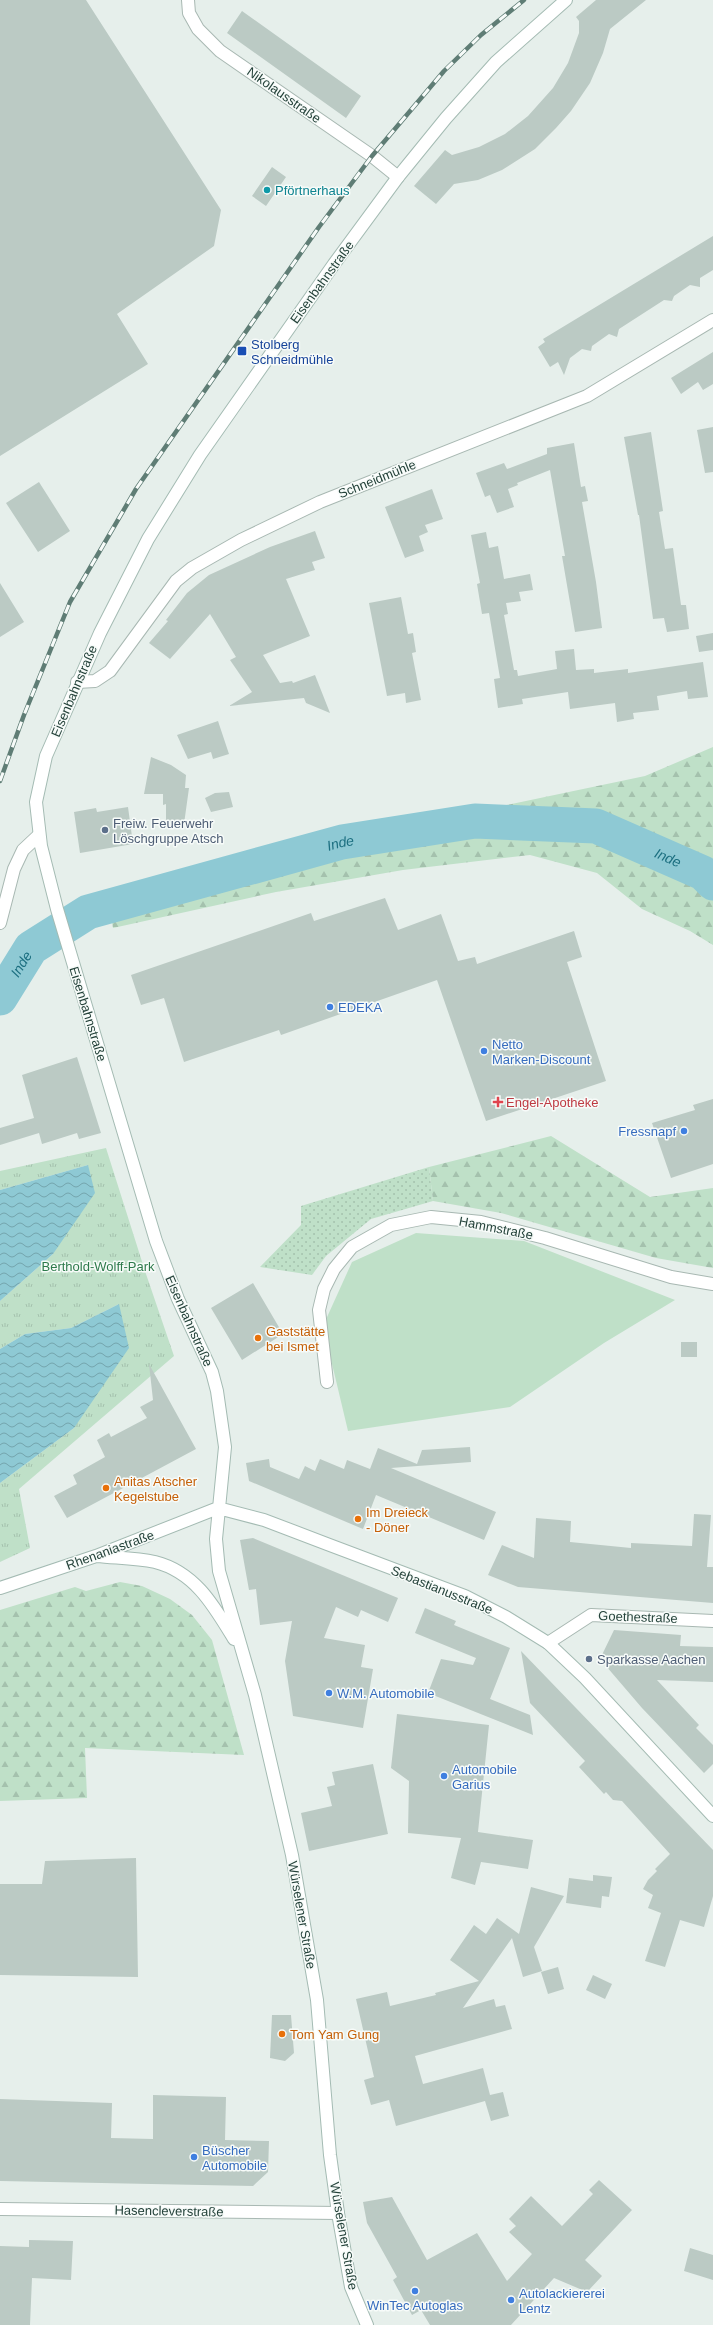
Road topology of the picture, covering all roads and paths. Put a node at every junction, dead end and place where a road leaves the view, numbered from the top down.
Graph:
1 (188, 0) edge
2 (566, 0) edge
3 (398, 178) junction
4 (713, 320) edge
5 (77, 682) junction
6 (39, 835) junction
7 (0, 923) edge
8 (713, 1284) edge
9 (327, 1382) dead end
10 (218, 1508) junction
11 (96, 1556) junction
12 (0, 1588) edge
13 (713, 1620) edge
14 (548, 1643) junction
15 (243, 1655) junction
16 (713, 1816) edge
17 (0, 2209) edge
18 (338, 2213) junction
19 (368, 2325) edge

1 - 3 main road, Nikolausstraße
2 - 3 main road, Eisenbahnstraße
3 - 5 main road, Eisenbahnstraße
4 - 5 main road, Schneidmühle
5 - 6 main road, Eisenbahnstraße
6 - 7 main road
6 - 10 main road, Eisenbahnstraße
8 - 9 main road, Hammstraße
10 - 11 main road, Rhenaniastraße
10 - 14 main road, Sebastianusstraße
10 - 15 main road, Würselener Straße
11 - 12 main road, Rhenaniastraße
11 - 15 main road
13 - 14 main road, Goethestraße
14 - 16 main road, Sebastianusstraße
15 - 18 main road, Würselener Straße
17 - 18 main road, Hasencleverstraße
18 - 19 main road, Würselener Straße

